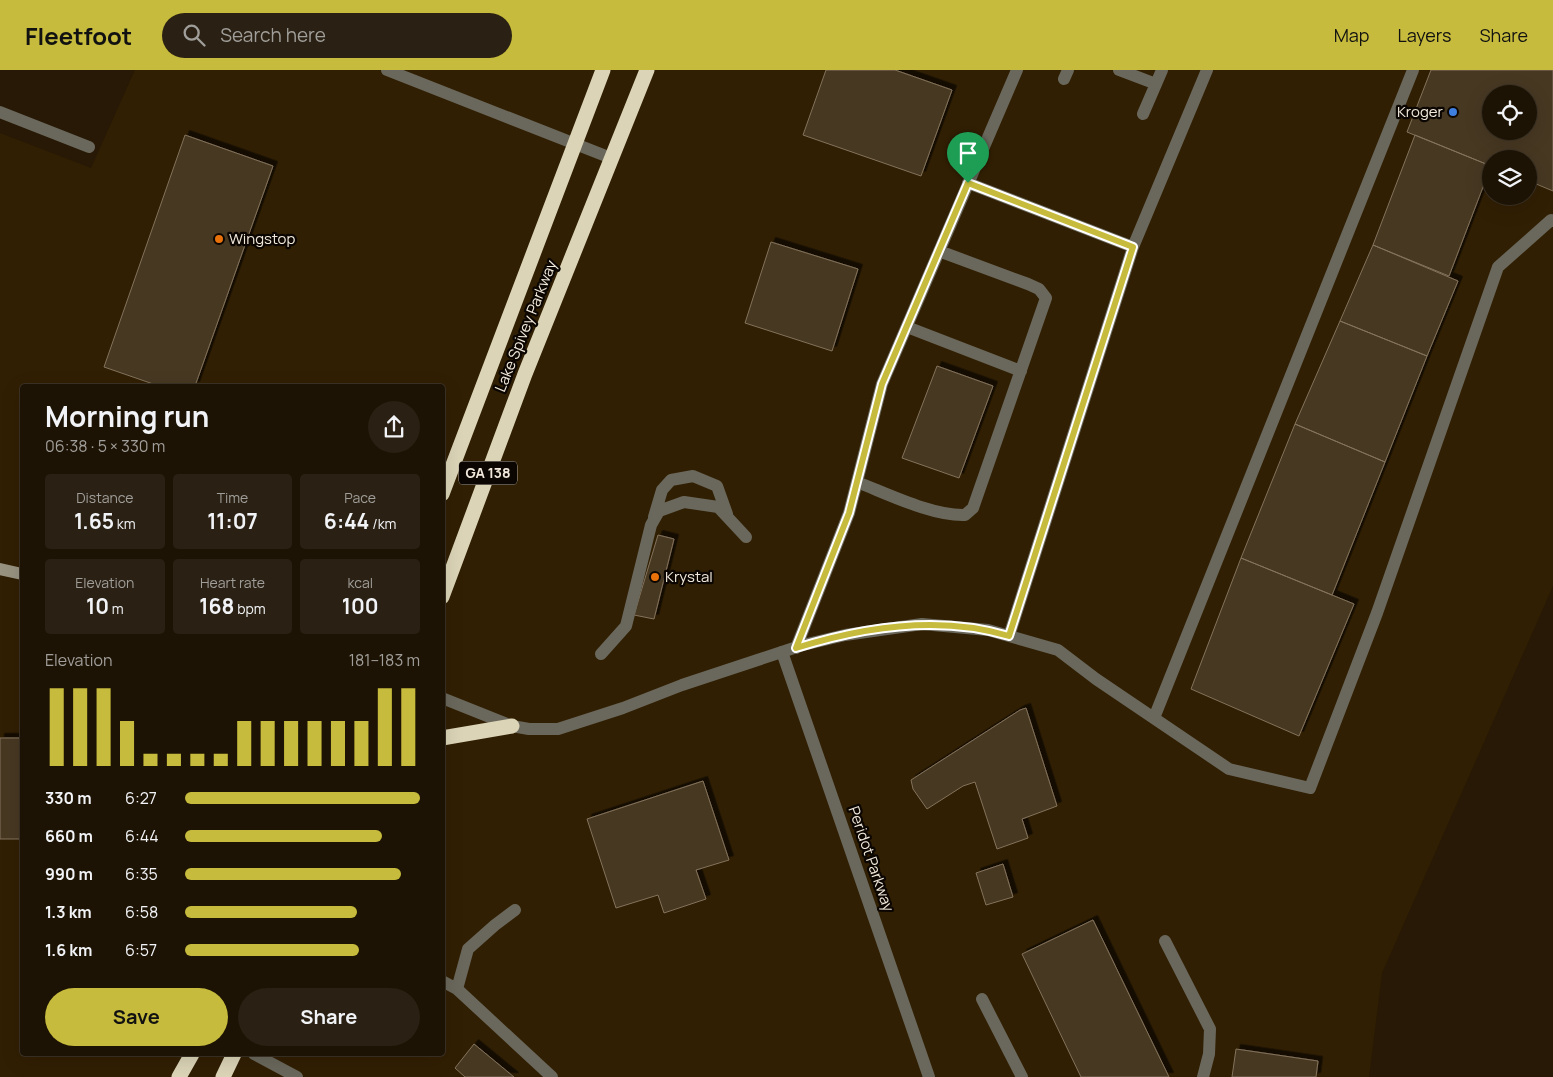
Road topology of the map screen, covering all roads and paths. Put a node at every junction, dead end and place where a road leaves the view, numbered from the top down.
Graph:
1 (387, 70) edge
2 (603, 70) edge
3 (647, 70) edge
4 (1017, 70) edge
5 (1119, 70) edge
6 (1162, 70) edge
7 (1207, 70) edge
8 (1413, 70) edge
9 (1156, 84) junction
10 (0, 112) edge
11 (1144, 114) dead end
12 (574, 145) junction
13 (90, 148) dead end
14 (611, 158) junction
15 (968, 183) junction
16 (1553, 221) edge
17 (1133, 247) junction
18 (939, 251) junction
19 (907, 327) junction
20 (1021, 371) junction
21 (857, 482) junction
22 (445, 486) edge
23 (729, 518) junction
24 (654, 520) junction
25 (746, 537) dead end
26 (0, 569) edge
27 (20, 574) edge
28 (445, 589) edge
29 (1009, 636) junction
30 (796, 648) junction
31 (782, 652) junction
32 (601, 654) dead end
33 (445, 699) edge
34 (1154, 718) junction
35 (512, 726) junction
36 (445, 737) edge
37 (515, 910) dead end
38 (1165, 941) dead end
39 (445, 983) edge
40 (457, 989) junction
41 (982, 998) dead end
42 (191, 1056) edge
43 (233, 1056) edge
44 (258, 1056) edge
45 (179, 1077) edge
46 (223, 1077) edge
47 (298, 1077) edge
48 (552, 1077) edge
49 (929, 1077) edge
50 (1022, 1077) edge
51 (1203, 1077) edge

1 - 12 street
2 - 12 highway, Lake Spivey Parkway / GA 138
3 - 14 highway, Lake Spivey Parkway / GA 138
4 - 15 street
5 - 9 street
6 - 9 street
7 - 17 street
8 - 34 street
9 - 11 street
10 - 13 street
12 - 14 street
12 - 22 highway, Lake Spivey Parkway / GA 138
14 - 28 highway, Lake Spivey Parkway / GA 138
15 - 17 street
15 - 18 street
16 - 34 street
17 - 29 street
18 - 19 street
18 - 20 street
19 - 20 street
19 - 21 street
20 - 21 street
21 - 30 street
23 - 24 street
23 - 24 street
23 - 25 street
24 - 32 street
26 - 27 street
29 - 30 street
29 - 34 street
30 - 31 street
31 - 35 street
31 - 49 street, Peridot Parkway
33 - 35 street
35 - 36 highway
37 - 40 street
38 - 51 street
39 - 40 street
40 - 48 street
41 - 50 street
42 - 45 highway
43 - 46 highway
44 - 47 street

